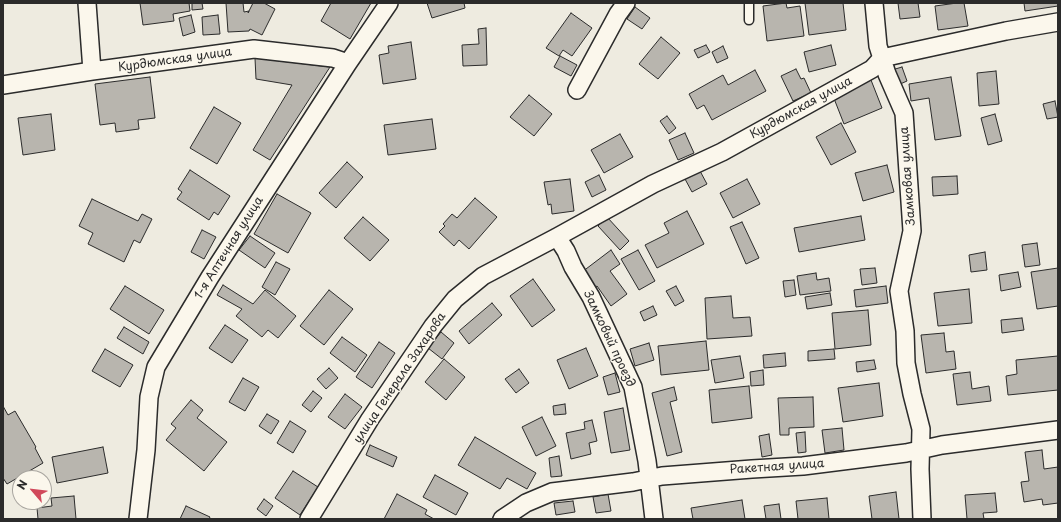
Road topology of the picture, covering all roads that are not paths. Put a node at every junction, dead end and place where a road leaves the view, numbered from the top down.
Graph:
1 (87, 3) edge
2 (389, 3) edge
3 (626, 3) edge
4 (749, 3) edge
5 (874, 3) edge
6 (750, 20) dead end
7 (1058, 22) edge
8 (882, 58) junction
9 (348, 63) junction
10 (92, 71) junction
11 (3, 85) edge
12 (577, 90) dead end
13 (557, 237) junction
14 (1058, 430) edge
15 (921, 450) junction
16 (648, 479) junction
17 (138, 519) edge
18 (309, 519) edge
19 (502, 519) edge
20 (654, 519) edge
21 (922, 519) edge

1 - 10 street
2 - 9 street, 1-я Аптечная улица
3 - 12 street
4 - 6 lane
5 - 8 street, Замковая улица
7 - 8 street
8 - 13 street, Курдюмская улица
8 - 15 street, Замковая улица
9 - 10 street, Курдюмская улица
9 - 17 street, 1-я Аптечная улица
10 - 11 street, Курдюмская улица
13 - 16 street, Замковый проезд
13 - 18 street, улица Генерала Захарова
14 - 15 street, Ракетная улица
15 - 16 street, Ракетная улица
15 - 21 street, Замковая улица
16 - 19 street, Ракетная улица
16 - 20 street, Замковый проезд

